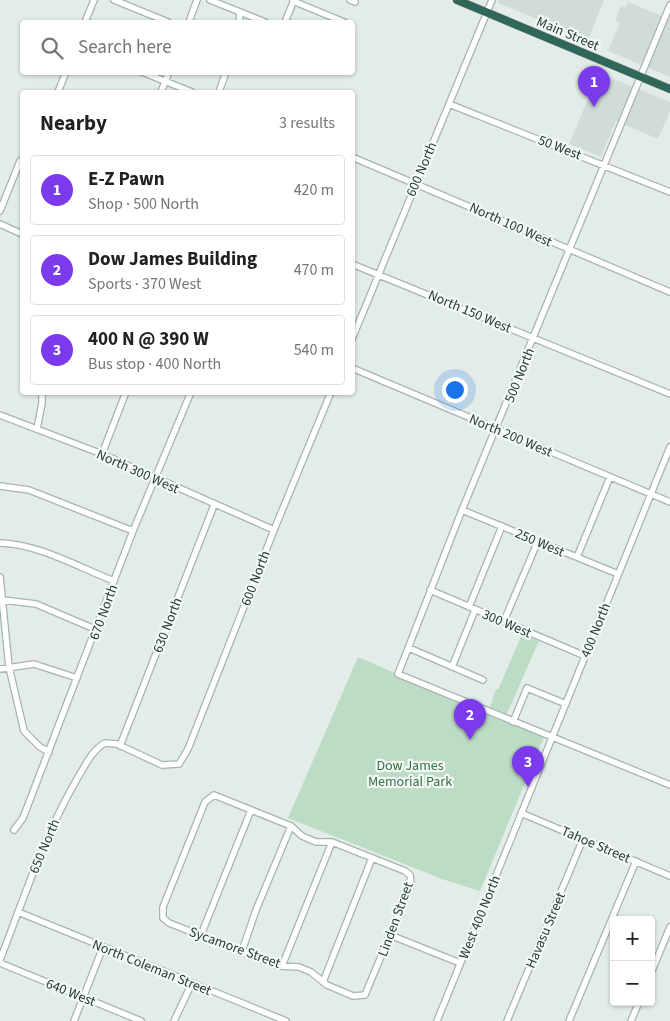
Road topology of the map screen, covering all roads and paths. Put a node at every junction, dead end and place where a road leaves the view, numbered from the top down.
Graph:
1 (94, 0) edge
2 (114, 0) edge
3 (198, 0) edge
4 (210, 0) edge
5 (294, 0) edge
6 (457, 0) edge
7 (492, 0) edge
8 (670, 5) edge
9 (240, 13) junction
10 (487, 13) junction
11 (86, 20) edge
12 (163, 20) edge
13 (190, 20) edge
14 (238, 20) edge
15 (259, 20) edge
16 (286, 20) edge
17 (339, 20) edge
18 (65, 75) edge
19 (149, 75) edge
20 (168, 75) edge
21 (225, 75) edge
22 (641, 77) junction
23 (165, 82) junction
24 (670, 89) edge
25 (59, 90) edge
26 (162, 90) edge
27 (187, 90) edge
28 (220, 90) edge
29 (449, 104) junction
30 (355, 158) edge
31 (20, 164) edge
32 (606, 165) junction
33 (416, 183) junction
34 (670, 192) edge
35 (0, 211) edge
36 (0, 224) edge
37 (20, 233) edge
38 (570, 250) junction
39 (355, 265) edge
40 (379, 274) junction
41 (670, 292) edge
42 (355, 333) edge
43 (534, 338) junction
44 (355, 369) edge
45 (670, 394) edge
46 (42, 395) edge
47 (125, 395) edge
48 (190, 395) edge
49 (330, 395) edge
50 (0, 415) edge
51 (37, 429) junction
52 (497, 429) junction
53 (670, 448) edge
54 (102, 454) junction
55 (610, 477) junction
56 (157, 479) junction
57 (0, 486) edge
58 (650, 493) junction
59 (670, 502) edge
60 (214, 505) junction
61 (462, 510) junction
62 (502, 526) junction
63 (274, 530) junction
64 (133, 531) junction
65 (538, 541) junction
66 (0, 543) edge
67 (577, 558) junction
68 (618, 574) junction
69 (0, 577) edge
70 (114, 581) junction
71 (430, 590) junction
72 (3, 600) junction
73 (472, 609) junction
74 (504, 621) junction
75 (97, 630) junction
76 (409, 648) junction
77 (585, 656) junction
78 (9, 667) junction
79 (452, 667) junction
80 (0, 669) edge
81 (77, 678) junction
82 (483, 680) dead end
83 (566, 704) junction
84 (513, 722) junction
85 (552, 738) junction
86 (120, 746) junction
87 (49, 752) junction
88 (670, 785) edge
89 (251, 810) junction
90 (522, 813) junction
91 (291, 826) junction
92 (14, 830) dead end
93 (583, 839) junction
94 (332, 842) junction
95 (372, 858) junction
96 (636, 861) junction
97 (670, 876) edge
98 (18, 912) junction
99 (163, 918) joint
100 (670, 927) edge
101 (201, 935) junction
102 (390, 935) junction
103 (103, 947) junction
104 (242, 951) junction
105 (0, 961) edge
106 (460, 963) junction
107 (655, 963) edge
108 (282, 966) junction
109 (323, 982) junction
110 (192, 983) junction
111 (83, 997) junction
112 (362, 997) joint
113 (637, 1006) edge
114 (74, 1021) edge
115 (141, 1021) edge
116 (174, 1021) edge
117 (286, 1021) edge
118 (436, 1021) edge
119 (507, 1021) edge
120 (569, 1021) edge
121 (631, 1021) edge

1 - 11 street
2 - 12 street
3 - 13 street
4 - 9 street
5 - 16 street
5 - 17 street
6 - 10 highway, Main Street
7 - 10 street, 600 North
8 - 22 street, 500 North
9 - 14 street
9 - 15 street
10 - 22 highway, Main Street
10 - 29 street, 600 North
18 - 25 street
19 - 23 street
20 - 23 street
21 - 28 street
22 - 24 highway, Main Street
22 - 32 street, 500 North
23 - 26 street
23 - 27 street
29 - 32 street, 50 West
29 - 33 street, 600 North
30 - 33 street, North 100 West
31 - 35 street
32 - 34 street, 50 West
32 - 38 street, 500 North
33 - 38 street, North 100 West
33 - 40 street, 600 North
36 - 37 street
38 - 41 street, North 100 West
38 - 43 street, 500 North
39 - 40 street, North 150 West
40 - 42 street, 600 North
40 - 43 street, North 150 West
43 - 45 street, North 150 West
43 - 52 street, 500 North
44 - 52 street, North 200 West
46 - 51 street
47 - 54 street
48 - 56 street, 670 North
49 - 63 street, 600 North
50 - 51 street, North 300 West
51 - 54 street, North 300 West
52 - 55 street, North 200 West
52 - 61 street, 500 North
53 - 58 street, 400 North
54 - 56 street, North 300 West
55 - 58 street, North 200 West
55 - 67 street
56 - 60 street, North 300 West
56 - 64 street, 670 North
57 - 64 street
58 - 59 street, North 200 West
58 - 68 street, 400 North
60 - 63 street, North 300 West
60 - 86 street, 630 North
61 - 62 street, 250 West
61 - 71 street, 500 North
62 - 65 street, 250 West
62 - 73 street
63 - 86 street, 600 North
64 - 70 street, 670 North
65 - 67 street, 250 West
65 - 74 street
66 - 70 street
67 - 68 street, 250 West
68 - 77 street, 400 North
69 - 72 street
70 - 75 street, 670 North
71 - 73 street, 300 West
71 - 76 street, 500 North
72 - 75 street
72 - 78 street
73 - 74 street, 300 West
73 - 79 street
74 - 77 street, 300 West
75 - 81 street, 670 North
76 - 79 street
76 - 84 street, 500 North
77 - 83 street, 400 North
78 - 80 street
78 - 81 street
78 - 87 street
79 - 82 street
81 - 87 street, 670 North
83 - 84 street
83 - 85 street, 400 North
84 - 85 street
85 - 88 street
85 - 90 street, 400 North
86 - 98 street, 650 North
87 - 92 street, 670 North
89 - 91 street, Linden Street
89 - 99 street, Linden Street
89 - 101 street
90 - 93 street, Tahoe Street
90 - 106 street, West 400 North
91 - 94 street, Linden Street
91 - 104 street
93 - 96 street, Tahoe Street
93 - 119 street, Havasu Street
94 - 95 street, Linden Street
94 - 108 street
95 - 102 street, Linden Street
95 - 109 street
96 - 97 street, Tahoe Street
96 - 120 street
98 - 103 street, North Coleman Street
98 - 105 street, 650 North
99 - 101 street, Sycamore Street
100 - 107 street
101 - 104 street, Sycamore Street
102 - 106 street
102 - 112 street, Linden Street
103 - 110 street, North Coleman Street
103 - 111 street
104 - 108 street, Sycamore Street
105 - 111 street, 640 West
106 - 118 street, West 400 North
108 - 109 street, Sycamore Street
109 - 112 street, Sycamore Street
110 - 116 street
110 - 117 street, North Coleman Street
111 - 114 street
111 - 115 street, 640 West
113 - 121 street

